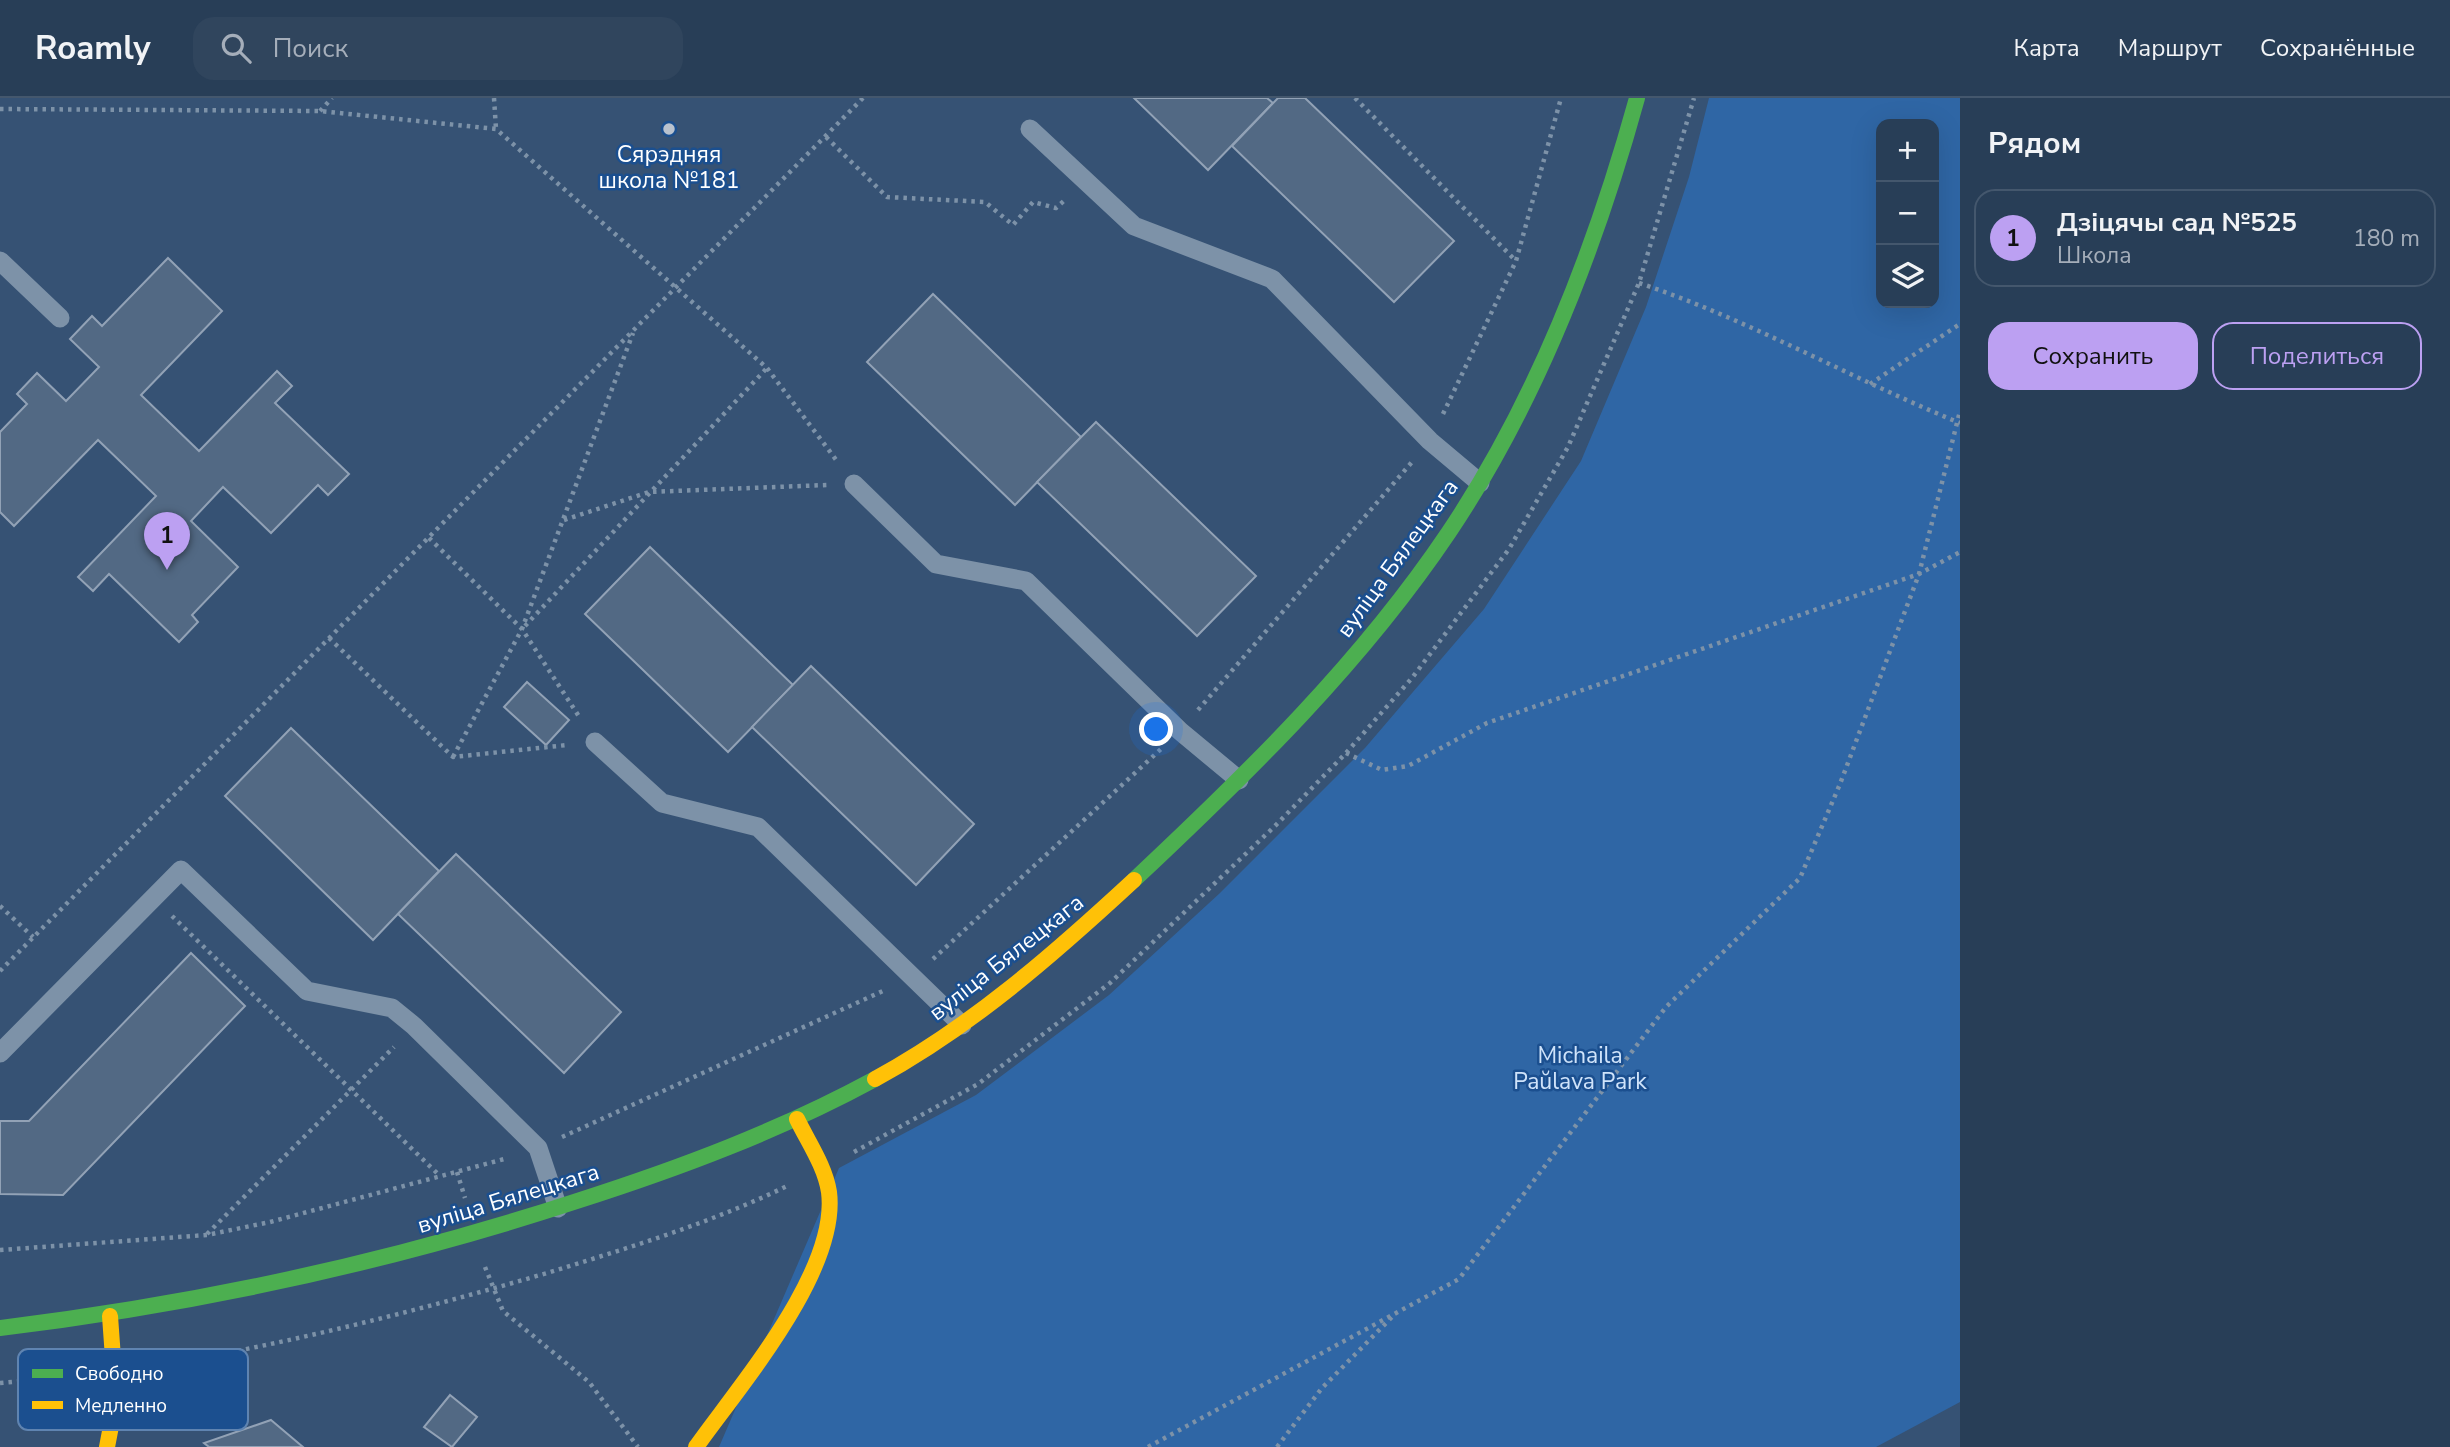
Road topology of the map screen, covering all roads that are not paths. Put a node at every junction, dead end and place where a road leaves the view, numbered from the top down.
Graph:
1 (1637, 98) edge
2 (1030, 129) dead end
3 (0, 261) edge
4 (60, 318) dead end
5 (1480, 483) junction
6 (854, 484) road end
7 (595, 742) road end
8 (1240, 780) junction
9 (962, 1025) junction
10 (0, 1053) edge
11 (797, 1119) junction
12 (558, 1208) junction
13 (110, 1317) junction
14 (0, 1328) edge
15 (114, 1349) edge
16 (113, 1430) edge
17 (107, 1447) edge
18 (696, 1447) edge

1 - 5 street, вуліца Бялецкага
2 - 5 lane
3 - 4 lane
5 - 8 street, вуліца Бялецкага
6 - 8 lane
7 - 9 lane
8 - 9 street, вуліца Бялецкага
9 - 11 street, вуліца Бялецкага
10 - 12 lane
11 - 12 street, вуліца Бялецкага
11 - 18 street
12 - 13 street, вуліца Бялецкага
13 - 14 street, вуліца Бялецкага
13 - 15 street
16 - 17 street

